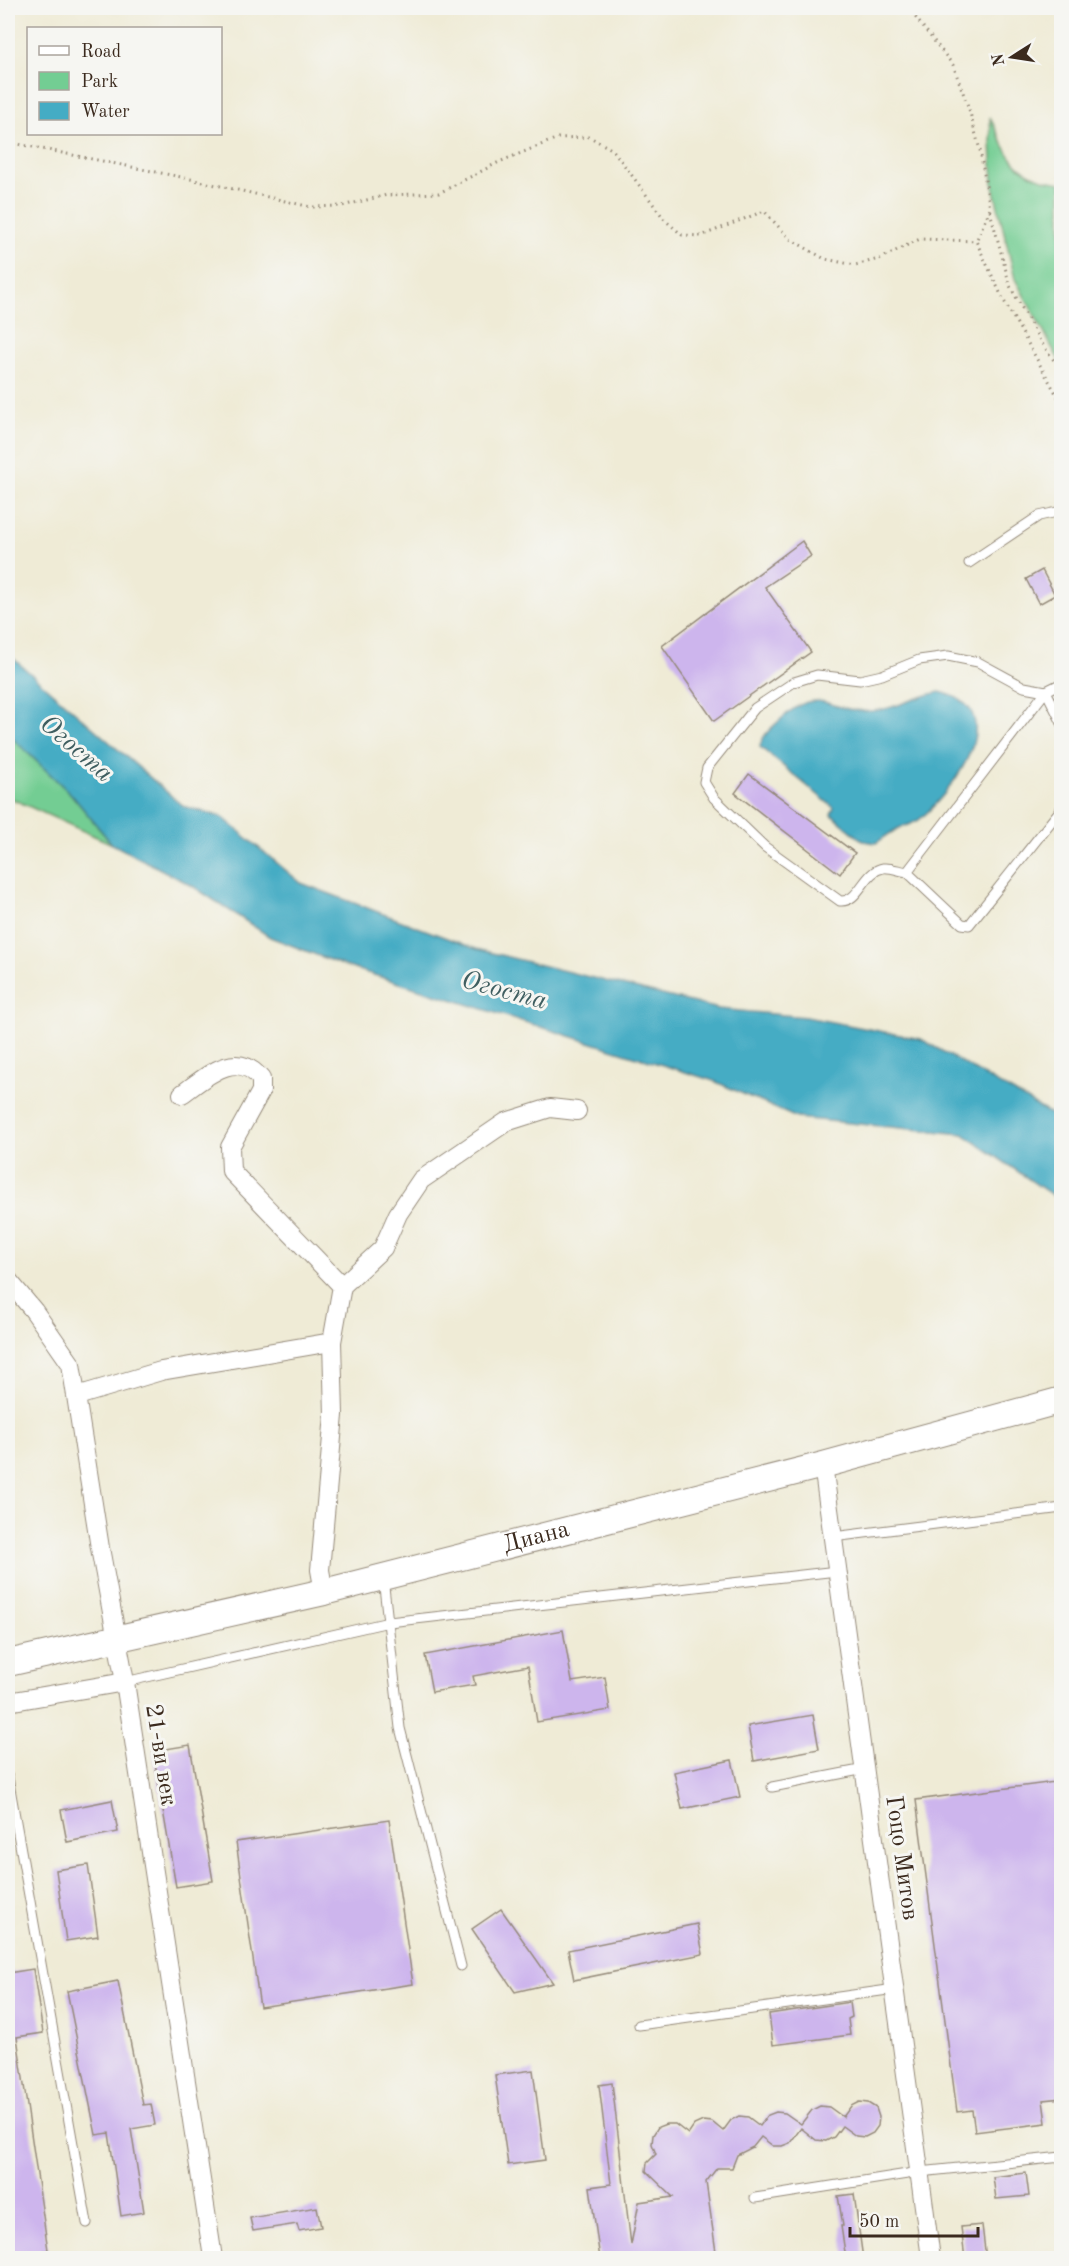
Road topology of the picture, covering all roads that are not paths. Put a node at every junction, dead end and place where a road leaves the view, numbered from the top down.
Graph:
1 (1062, 512) edge
2 (969, 563) dead end
3 (1062, 683) edge
4 (1046, 691) junction
5 (1062, 723) edge
6 (1062, 808) edge
7 (907, 872) junction
8 (182, 1094) dead end
9 (577, 1111) dead end
10 (8, 1280) edge
11 (342, 1286) junction
12 (333, 1342) junction
13 (78, 1396) junction
14 (1050, 1403) edge
15 (823, 1465) junction
16 (1062, 1508) edge
17 (833, 1537) junction
18 (837, 1571) junction
19 (383, 1577) junction
20 (324, 1592) junction
21 (389, 1622) junction
22 (118, 1640) junction
23 (8, 1663) edge
24 (125, 1682) junction
25 (8, 1702) edge
26 (865, 1769) junction
27 (8, 1777) edge
28 (772, 1787) dead end
29 (461, 1966) dead end
30 (895, 1989) junction
31 (639, 2025) dead end
32 (1062, 2157) edge
33 (920, 2172) junction
34 (755, 2198) dead end
35 (87, 2223) dead end
36 (213, 2259) edge
37 (931, 2259) edge

1 - 2 lane
3 - 4 lane
4 - 5 lane
4 - 7 lane
4 - 7 lane
6 - 7 lane
8 - 11 street
9 - 11 street
10 - 13 street, 21-ви век
11 - 12 street
12 - 13 street
12 - 20 street
13 - 22 street, 21-ви век
14 - 15 main road, Диана
15 - 17 street, Гоцо Митов
15 - 19 main road, Диана
16 - 17 lane
17 - 18 street, Гоцо Митов
18 - 21 lane
18 - 26 street, Гоцо Митов
19 - 20 main road, Диана
19 - 21 lane
20 - 22 main road, Диана
21 - 24 lane
21 - 29 lane
22 - 23 main road, Диана
22 - 24 street, 21-ви век
24 - 25 street
24 - 36 street, 21-ви век
26 - 28 lane
26 - 30 street, Гоцо Митов
27 - 35 lane
30 - 31 lane
30 - 33 street, Гоцо Митов
32 - 33 lane
33 - 34 lane
33 - 37 street, Гоцо Митов

